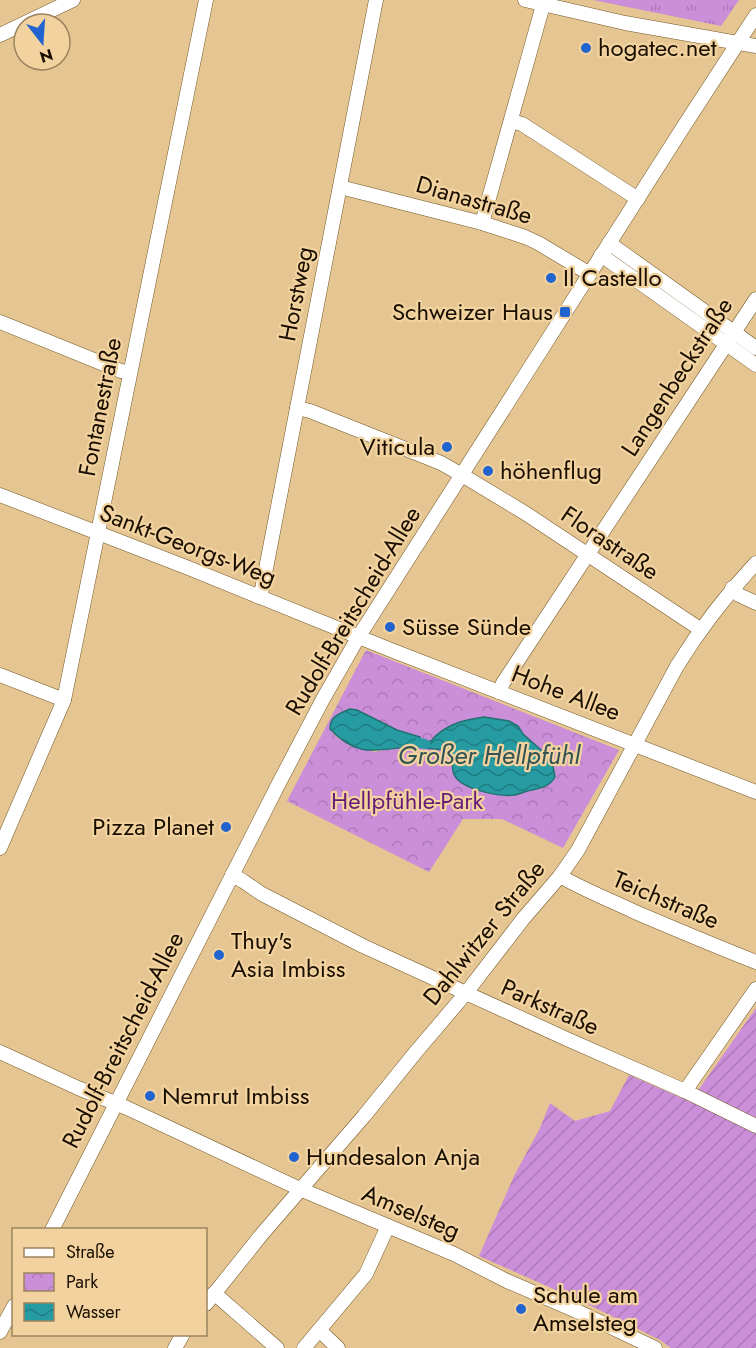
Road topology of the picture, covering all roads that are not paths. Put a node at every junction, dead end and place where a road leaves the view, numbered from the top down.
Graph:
1 (73, 0) edge
2 (206, 0) edge
3 (376, 0) edge
4 (525, 0) edge
5 (543, 5) junction
6 (756, 15) edge
7 (0, 35) edge
8 (739, 42) junction
9 (756, 46) edge
10 (511, 121) junction
11 (340, 187) junction
12 (638, 199) junction
13 (482, 223) junction
14 (605, 249) junction
15 (590, 274) junction
16 (756, 299) edge
17 (0, 322) edge
18 (730, 337) junction
19 (756, 348) edge
20 (756, 365) edge
21 (130, 372) junction
22 (297, 408) junction
23 (462, 475) junction
24 (0, 495) edge
25 (97, 533) junction
26 (587, 554) junction
27 (756, 563) edge
28 (732, 588) junction
29 (259, 597) junction
30 (756, 603) edge
31 (700, 629) junction
32 (359, 636) junction
33 (0, 675) edge
34 (499, 692) junction
35 (64, 700) junction
36 (635, 744) junction
37 (756, 792) edge
38 (0, 848) edge
39 (232, 875) junction
40 (560, 876) junction
41 (756, 962) edge
42 (756, 989) edge
43 (466, 993) junction
44 (0, 1052) edge
45 (685, 1091) junction
46 (116, 1103) junction
47 (756, 1126) edge
48 (300, 1189) junction
49 (388, 1226) junction
50 (53, 1228) edge
51 (210, 1299) edge
52 (12, 1310) edge
53 (319, 1330) junction
54 (0, 1332) edge
55 (277, 1348) edge
56 (304, 1348) edge
57 (338, 1348) edge
58 (655, 1348) edge

1 - 7 street
2 - 21 street, Fontanestraße
3 - 11 street, Horstweg
4 - 5 street
5 - 8 street
5 - 10 street
6 - 8 street, Rudolf-Breitscheid-Allee
8 - 9 street
8 - 12 street, Rudolf-Breitscheid-Allee
10 - 12 street
10 - 13 street
11 - 13 street, Dianastraße
11 - 22 street, Horstweg
12 - 14 street, Rudolf-Breitscheid-Allee
13 - 15 street, Dianastraße
14 - 15 street, Rudolf-Breitscheid-Allee
14 - 18 street
15 - 23 street, Rudolf-Breitscheid-Allee
16 - 18 street, Langenbeckstraße
17 - 21 street
18 - 19 street
18 - 20 street
18 - 26 street, Langenbeckstraße
21 - 25 street, Fontanestraße
22 - 23 street, Florastraße
22 - 29 street, Horstweg
23 - 26 street, Florastraße
23 - 32 street, Rudolf-Breitscheid-Allee
24 - 25 street, Sankt-Georgs-Weg
25 - 29 street, Sankt-Georgs-Weg
25 - 35 street, Fontanestraße
26 - 31 street, Florastraße
26 - 34 street, Langenbeckstraße
27 - 28 street, Dahlwitzer Straße
28 - 30 street
28 - 31 street, Dahlwitzer Straße
29 - 32 street, Sankt-Georgs-Weg
31 - 36 street, Dahlwitzer Straße
32 - 34 street, Hohe Allee
32 - 39 street, Rudolf-Breitscheid-Allee
33 - 35 street
34 - 36 street, Hohe Allee
35 - 38 street, Fontanestraße
36 - 37 street, Hohe Allee
36 - 40 street, Dahlwitzer Straße
39 - 43 street, Parkstraße
39 - 46 street, Rudolf-Breitscheid-Allee
40 - 41 street, Teichstraße
40 - 43 street, Dahlwitzer Straße
42 - 45 street
43 - 45 street, Parkstraße
43 - 48 street, Dahlwitzer Straße
44 - 46 street, Amselsteg
45 - 47 street, Parkstraße
46 - 48 street, Amselsteg
46 - 50 street, Rudolf-Breitscheid-Allee
48 - 49 street, Amselsteg
48 - 51 street, Dahlwitzer Straße
49 - 53 street
49 - 58 street, Amselsteg
51 - 55 street
52 - 54 street
53 - 56 street
53 - 57 street

